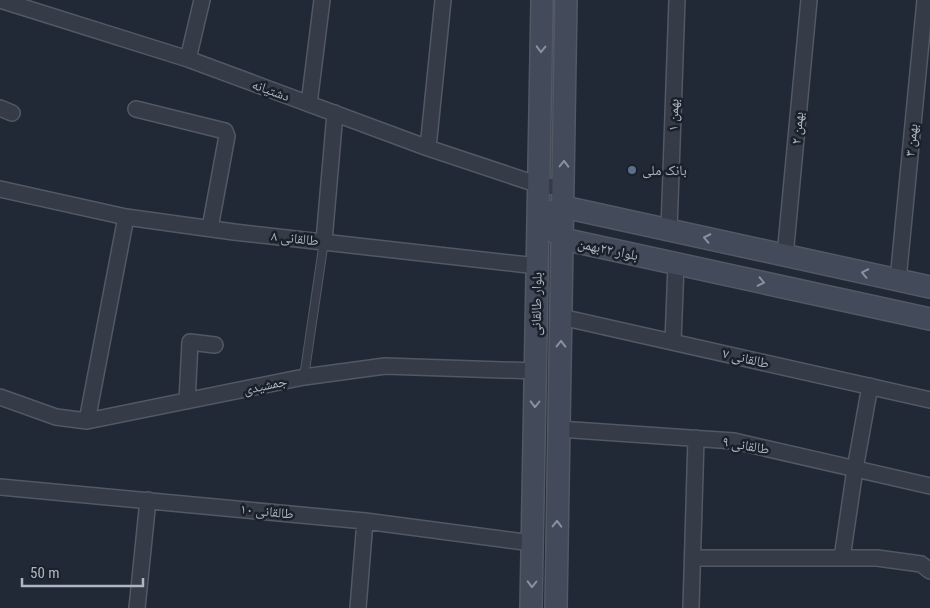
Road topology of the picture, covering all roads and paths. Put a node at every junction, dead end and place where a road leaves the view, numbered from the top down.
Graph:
1 (0, 0) edge
2 (202, 0) edge
3 (322, 0) edge
4 (443, 0) edge
5 (542, 0) edge
6 (566, 0) edge
7 (677, 0) edge
8 (809, 0) edge
9 (925, 0) edge
10 (188, 59) junction
11 (565, 92) junction
12 (540, 93) junction
13 (309, 104) junction
14 (136, 109) dead end
15 (335, 113) junction
16 (428, 148) junction
17 (540, 185) junction
18 (0, 189) edge
19 (564, 198) junction
20 (596, 214) junction
21 (126, 217) junction
22 (539, 218) junction
23 (210, 228) junction
24 (669, 230) junction
25 (563, 239) junction
26 (324, 241) junction
27 (589, 245) junction
28 (785, 256) junction
29 (676, 264) junction
30 (537, 266) junction
31 (898, 280) junction
32 (930, 287) edge
33 (562, 292) junction
34 (536, 294) junction
35 (562, 317) junction
36 (930, 320) edge
37 (673, 342) junction
38 (215, 345) dead end
39 (536, 371) junction
40 (304, 377) junction
41 (870, 386) junction
42 (0, 397) edge
43 (930, 400) edge
44 (187, 401) junction
45 (86, 421) junction
46 (559, 429) junction
47 (696, 438) junction
48 (856, 469) junction
49 (930, 486) edge
50 (0, 487) edge
51 (148, 500) junction
52 (365, 521) junction
53 (532, 543) junction
54 (693, 558) junction
55 (842, 558) junction
56 (930, 571) edge
57 (137, 608) edge
58 (358, 608) edge
59 (531, 608) edge
60 (556, 608) edge
61 (691, 608) edge

1 - 10 street, دشتیانه
2 - 10 street
3 - 13 street
4 - 16 street
5 -> 12 main road, بلوار طالقانی
6 - 11 main road, بلوار طالقانی
7 - 24 street, بهمن ۱
8 - 28 street, بهمن ۲
9 - 31 street, بهمن ۳
10 - 13 street, دشتیانه
11 - 12 main road
19 -> 11 main road, بلوار طالقانی
12 - 17 main road, بلوار طالقانی
13 - 15 street, دشتیانه
14 - 23 street
15 - 16 street, دشتیانه
15 - 26 street
16 - 17 street, دشتیانه
17 - 19 street, دشتیانه
17 - 22 main road, بلوار طالقانی
18 - 21 street, طالقانی ۸
19 - 20 main road
19 - 22 main road
19 - 25 main road, بلوار طالقانی
20 - 24 main road
20 - 27 main road
21 - 23 street, طالقانی ۸
21 - 45 street
22 - 25 main road, بلوار ۲۲بهمن
22 - 30 main road, بلوار طالقانی
23 - 26 street, طالقانی ۸
28 -> 24 main road
25 - 27 main road, بلوار ۲۲بهمن
25 - 33 main road, بلوار طالقانی
26 - 30 street, طالقانی ۸
26 - 40 lane
27 - 29 main road, بلوار ۲۲بهمن
31 -> 28 main road
29 -> 36 main road, بلوار ۲۲بهمن
29 - 37 street
30 - 34 main road, بلوار طالقانی
31 - 32 main road
33 - 34 main road
33 - 35 main road, بلوار طالقانی
34 - 39 main road, بلوار طالقانی
35 - 37 street, طالقانی ۷
46 -> 35 main road, بلوار طالقانی
37 - 41 street, طالقانی ۷
38 - 44 street
39 - 40 street, جمشیدی
39 -> 53 main road, بلوار طالقانی
40 - 44 street, جمشیدی
41 - 43 street, طالقانی ۷
41 - 48 street
42 - 45 street, جمشیدی
44 - 45 street, جمشیدی
46 - 47 street, طالقانی ۹
60 -> 46 main road, بلوار طالقانی
47 - 48 street, طالقانی ۹
47 - 54 street
48 - 49 street, طالقانی ۹
48 - 55 street
50 - 51 street, طالقانی ۱۰
51 - 52 street, طالقانی ۱۰
51 - 57 street
52 - 53 street, طالقانی ۱۰
52 - 58 street
53 -> 59 main road, بلوار طالقانی
54 - 55 street
54 - 61 street
55 - 56 street

